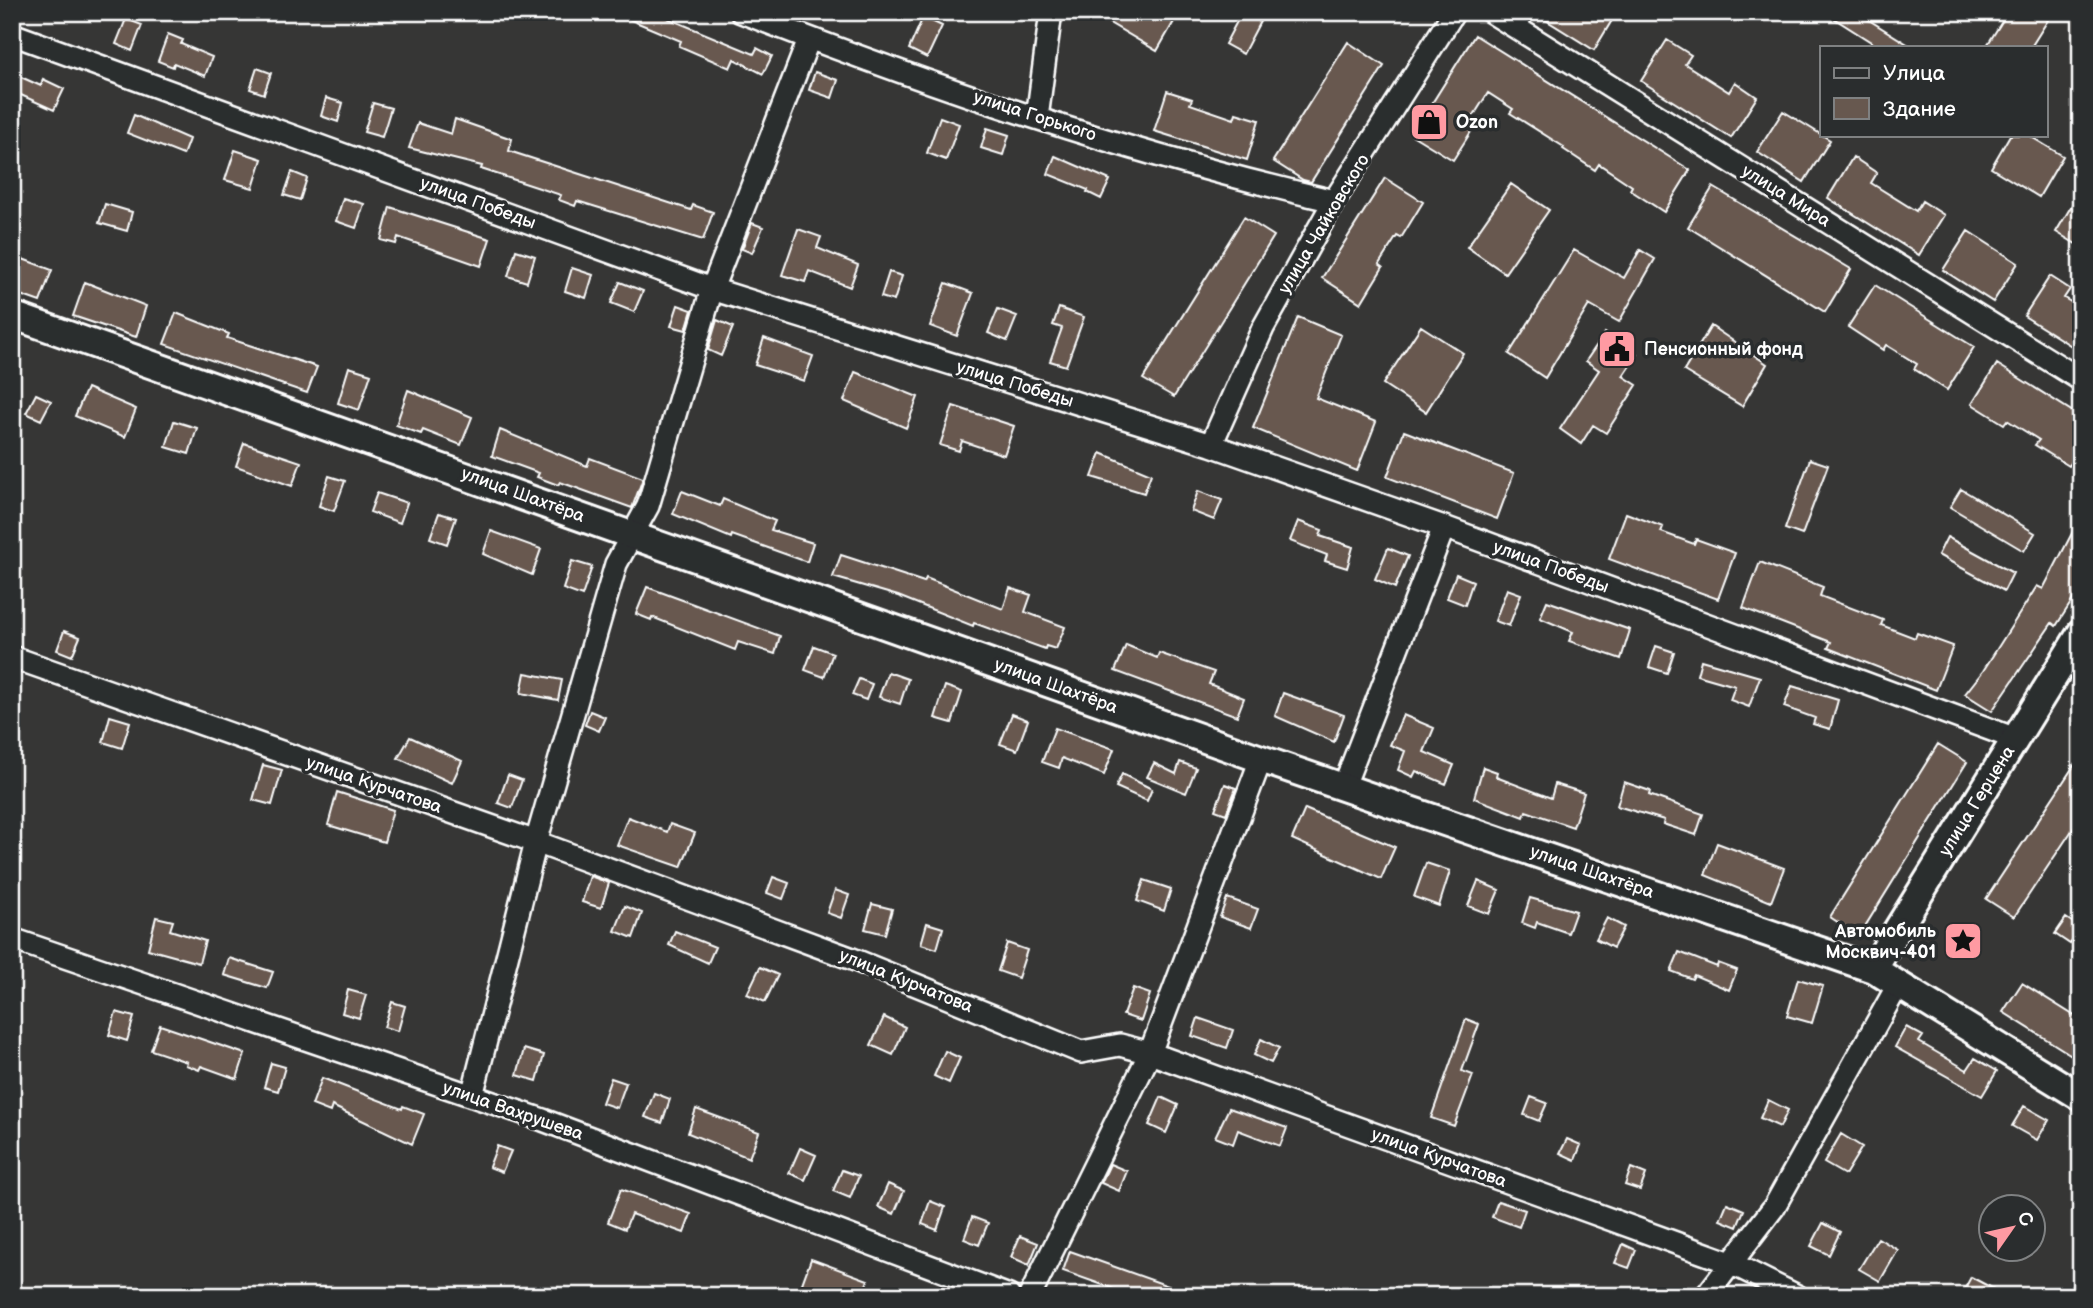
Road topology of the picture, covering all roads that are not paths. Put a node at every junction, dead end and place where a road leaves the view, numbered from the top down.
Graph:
1 (741, 12) edge
2 (1051, 12) edge
3 (1454, 12) edge
4 (1491, 12) edge
5 (12, 34) edge
6 (809, 39) junction
7 (1037, 118) junction
8 (1334, 201) junction
9 (712, 289) junction
10 (12, 314) edge
11 (2081, 380) edge
12 (1211, 446) junction
13 (1444, 527) junction
14 (631, 533) junction
15 (2081, 633) edge
16 (12, 657) edge
17 (2016, 739) junction
18 (1261, 759) junction
19 (1344, 786) junction
20 (536, 842) junction
21 (12, 939) edge
22 (1873, 969) junction
23 (1898, 985) junction
24 (1150, 1053) junction
25 (472, 1096) junction
26 (2081, 1097) edge
27 (1731, 1264) junction
28 (1009, 1296) edge
29 (1030, 1296) edge
30 (1706, 1296) edge
31 (1797, 1296) edge

1 - 6 street, улица Горького
2 - 7 street
3 - 8 street, улица Чайковского
4 - 11 street, улица Мира
5 - 9 street, улица Победы
6 - 7 street, улица Горького
6 - 9 street
7 - 8 street, улица Горького
8 - 12 street, улица Чайковского
9 - 12 street, улица Победы
9 - 14 street
10 - 14 street, улица Шахтёра
12 - 13 street, улица Победы
13 - 17 street, улица Победы
13 - 19 street
14 - 18 street, улица Шахтёра
14 - 20 street
15 - 17 street, улица Герцена
16 - 20 street, улица Курчатова
17 - 22 street, улица Герцена
18 - 19 street, улица Шахтёра
18 - 24 street
19 - 22 street, улица Шахтёра
20 - 24 street, улица Курчатова
20 - 25 street
21 - 25 street, улица Вахрушева
22 - 23 street, улица Шахтёра
23 - 26 street, улица Шахтёра
23 - 27 street
24 - 27 street, улица Курчатова
24 - 29 street
25 - 28 street, улица Вахрушева
27 - 30 street
27 - 31 street, улица Курчатова

